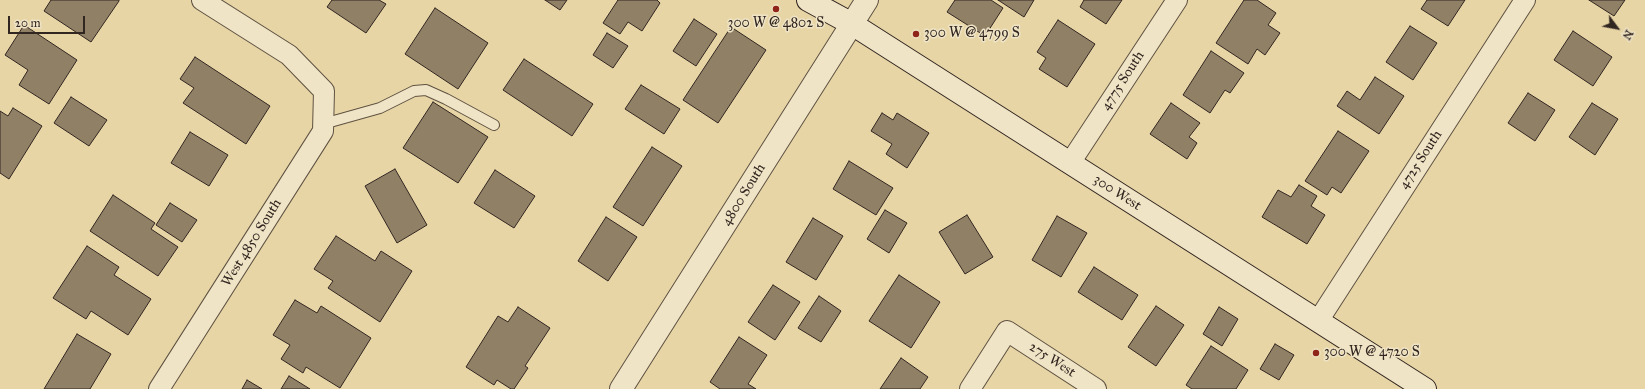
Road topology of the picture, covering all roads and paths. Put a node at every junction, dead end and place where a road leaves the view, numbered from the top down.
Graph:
1 (202, 0) edge
2 (808, 0) edge
3 (867, 0) edge
4 (1177, 0) edge
5 (1524, 0) edge
6 (852, 24) junction
7 (323, 124) junction
8 (494, 125) dead end
9 (1070, 163) junction
10 (1318, 321) junction
11 (159, 389) edge
12 (621, 389) edge
13 (970, 389) edge
14 (1096, 389) edge
15 (1425, 389) edge

1 - 7 street, West 4850 South
2 - 6 main road, 300 West
3 - 6 main road, 4800 South
4 - 9 street, 4775 South
5 - 10 street, 4725 South
6 - 9 main road, 300 West
6 - 12 main road, 4800 South
7 - 8 lane
7 - 11 street, West 4850 South
9 - 10 main road, 300 West
10 - 15 main road, 300 West
13 - 14 street, 275 West

